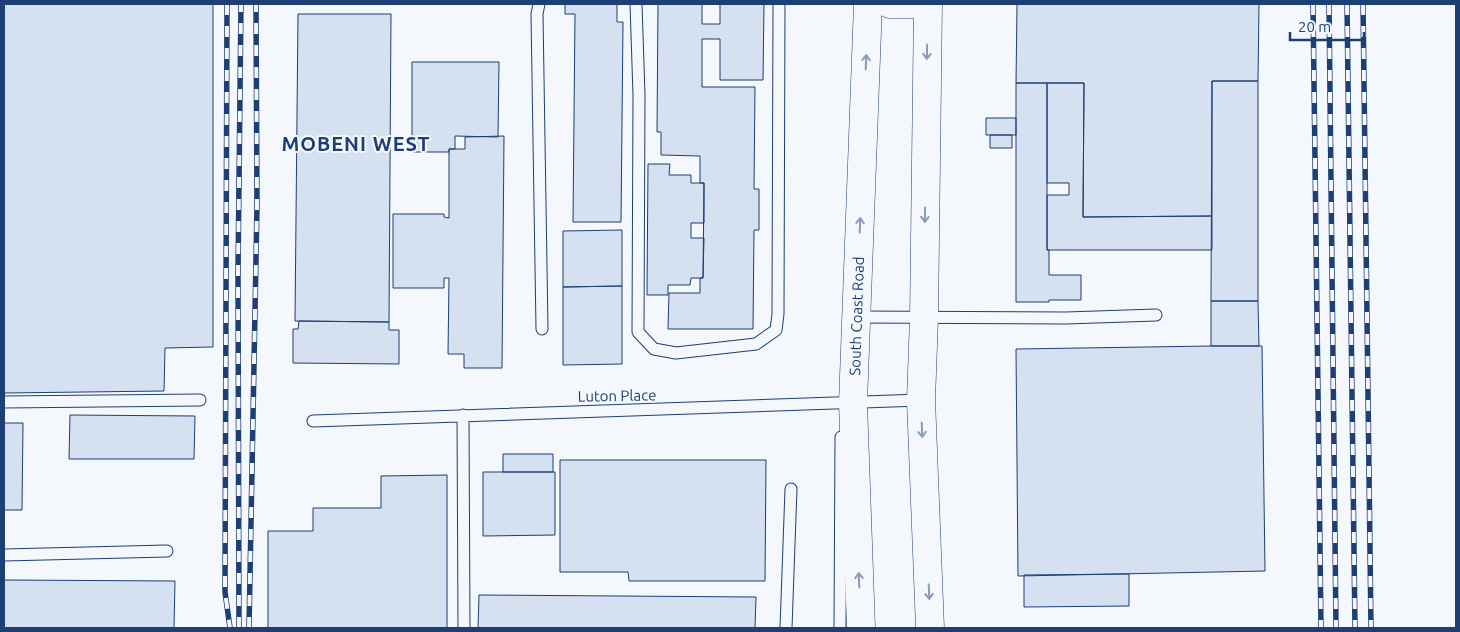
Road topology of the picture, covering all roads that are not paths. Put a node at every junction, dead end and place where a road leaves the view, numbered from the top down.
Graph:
1 (539, 4) edge
2 (636, 4) edge
3 (779, 4) edge
4 (868, 4) edge
5 (890, 4) edge
6 (928, 4) edge
7 (1156, 316) dead end
8 (857, 317) junction
9 (924, 318) junction
10 (542, 330) dead end
11 (200, 400) dead end
12 (921, 400) junction
13 (4, 402) edge
14 (844, 410) junction
15 (463, 415) junction
16 (313, 420) dead end
17 (791, 490) dead end
18 (168, 551) dead end
19 (4, 555) edge
20 (464, 628) edge
21 (786, 628) edge
22 (840, 628) edge
23 (861, 628) edge
24 (930, 628) edge

1 - 10 lane
2 - 3 lane
8 -> 4 highway, South Coast Road
5 - 6 highway
6 -> 9 highway
7 - 9 lane
8 - 9 lane
8 - 14 highway, South Coast Road
9 - 12 highway
11 - 13 lane
12 - 14 lane, Luton Place
12 -> 24 highway
14 - 15 lane, Luton Place
14 - 22 lane
23 -> 14 highway, South Coast Road
15 - 16 lane, Luton Place
15 - 20 lane
17 - 21 lane
18 - 19 lane

